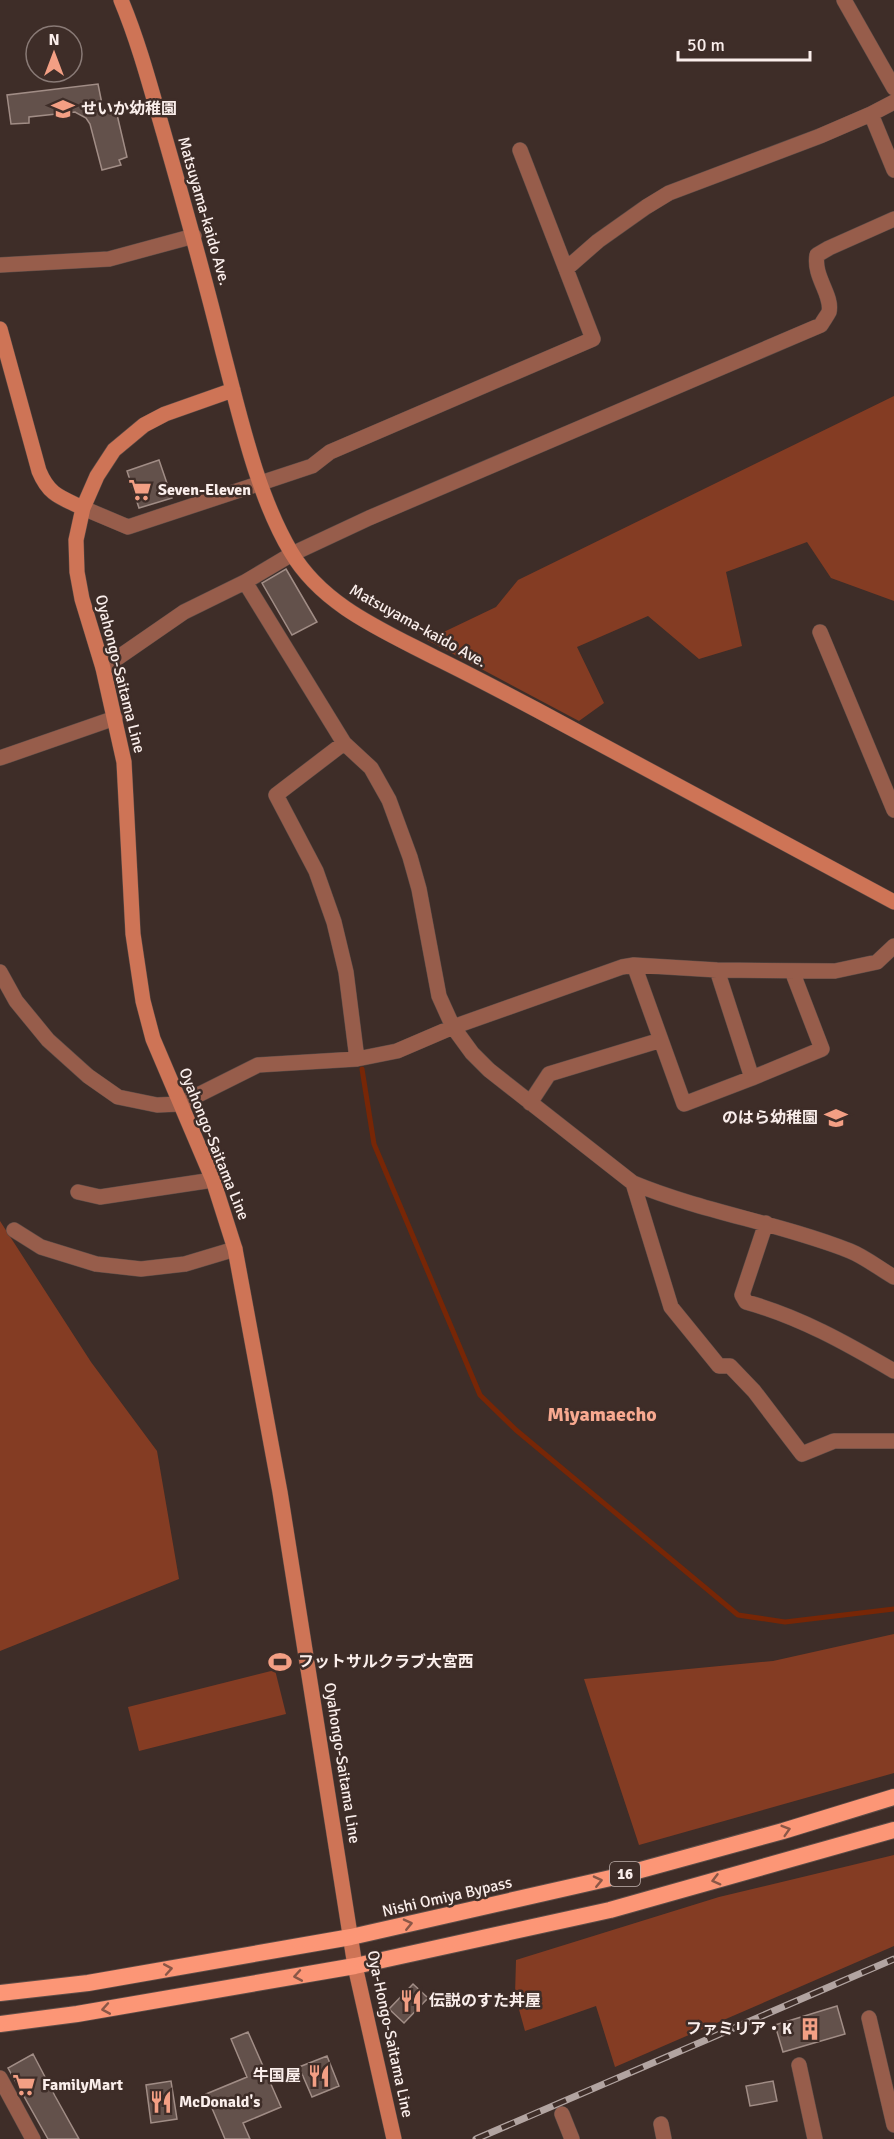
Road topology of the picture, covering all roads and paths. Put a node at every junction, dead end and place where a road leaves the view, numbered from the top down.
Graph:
1 (121, 0) edge
2 (844, 0) edge
3 (894, 87) edge
4 (894, 102) edge
5 (871, 114) junction
6 (520, 150) dead end
7 (894, 170) edge
8 (894, 219) edge
9 (194, 236) junction
10 (0, 265) edge
11 (566, 269) junction
12 (0, 329) edge
13 (233, 390) junction
14 (261, 484) junction
15 (83, 508) junction
16 (292, 554) junction
17 (245, 582) junction
18 (820, 632) dead end
19 (103, 668) junction
20 (115, 718) junction
21 (344, 743) junction
22 (0, 758) edge
23 (894, 810) edge
24 (894, 902) edge
25 (894, 946) edge
26 (634, 964) junction
27 (717, 970) junction
28 (792, 971) junction
29 (0, 972) edge
30 (453, 1027) junction
31 (661, 1040) junction
32 (357, 1059) junction
33 (752, 1078) junction
34 (530, 1103) junction
35 (180, 1104) junction
36 (213, 1180) junction
37 (633, 1182) junction
38 (78, 1192) dead end
39 (766, 1223) junction
40 (14, 1230) dead end
41 (235, 1249) junction
42 (894, 1277) edge
43 (894, 1371) edge
44 (894, 1442) edge
45 (894, 1797) edge
46 (894, 1830) edge
47 (351, 1937) junction
48 (355, 1966) junction
49 (0, 1993) edge
50 (869, 2018) dead end
51 (0, 2024) edge
52 (799, 2065) dead end
53 (0, 2078) edge
54 (562, 2114) dead end
55 (894, 2125) edge
56 (33, 2139) edge
57 (394, 2139) edge
58 (572, 2139) edge
59 (815, 2139) edge

1 - 9 main road, Matsuyama-kaido Ave.
2 - 3 street
4 - 5 street
5 - 7 street
5 - 11 street
6 - 11 street
8 - 16 street
9 - 10 street
9 - 13 main road, Matsuyama-kaido Ave.
11 - 14 street
12 - 15 main road
13 - 14 main road, Matsuyama-kaido Ave.
13 - 15 main road, Oyahongo-Saitama Line
14 - 15 street
14 - 16 main road, Matsuyama-kaido Ave.
15 - 19 main road, Oyahongo-Saitama Line
16 - 17 street
16 - 24 main road, Matsuyama-kaido Ave.
17 - 19 street
17 - 21 street
18 - 23 street
19 - 20 main road, Oyahongo-Saitama Line
20 - 22 street
20 - 35 main road, Oyahongo-Saitama Line
21 - 30 street
21 - 32 street
25 - 28 street
26 - 27 street
26 - 30 street
26 - 31 street
27 - 28 street
27 - 33 street
28 - 33 street
29 - 35 street
30 - 32 street
30 - 34 street
31 - 33 street
31 - 34 street
32 - 35 street
34 - 37 street
35 - 36 main road, Oyahongo-Saitama Line
36 - 38 street
36 - 41 main road, Oyahongo-Saitama Line
37 - 39 street
37 - 44 street
39 - 42 street
39 - 43 street
40 - 41 street
41 - 47 main road, Oyahongo-Saitama Line
47 -> 45 highway, Nishi Omiya Bypass / 16
46 -> 48 highway, 16
47 - 48 main road, Oya-Hongo-Saitama Line
49 -> 47 highway, Nishi Omiya Bypass / 16
48 -> 51 highway, 16
48 - 57 main road, Oya-Hongo-Saitama Line
50 - 55 street
52 - 59 street
53 - 56 street
54 - 58 street

